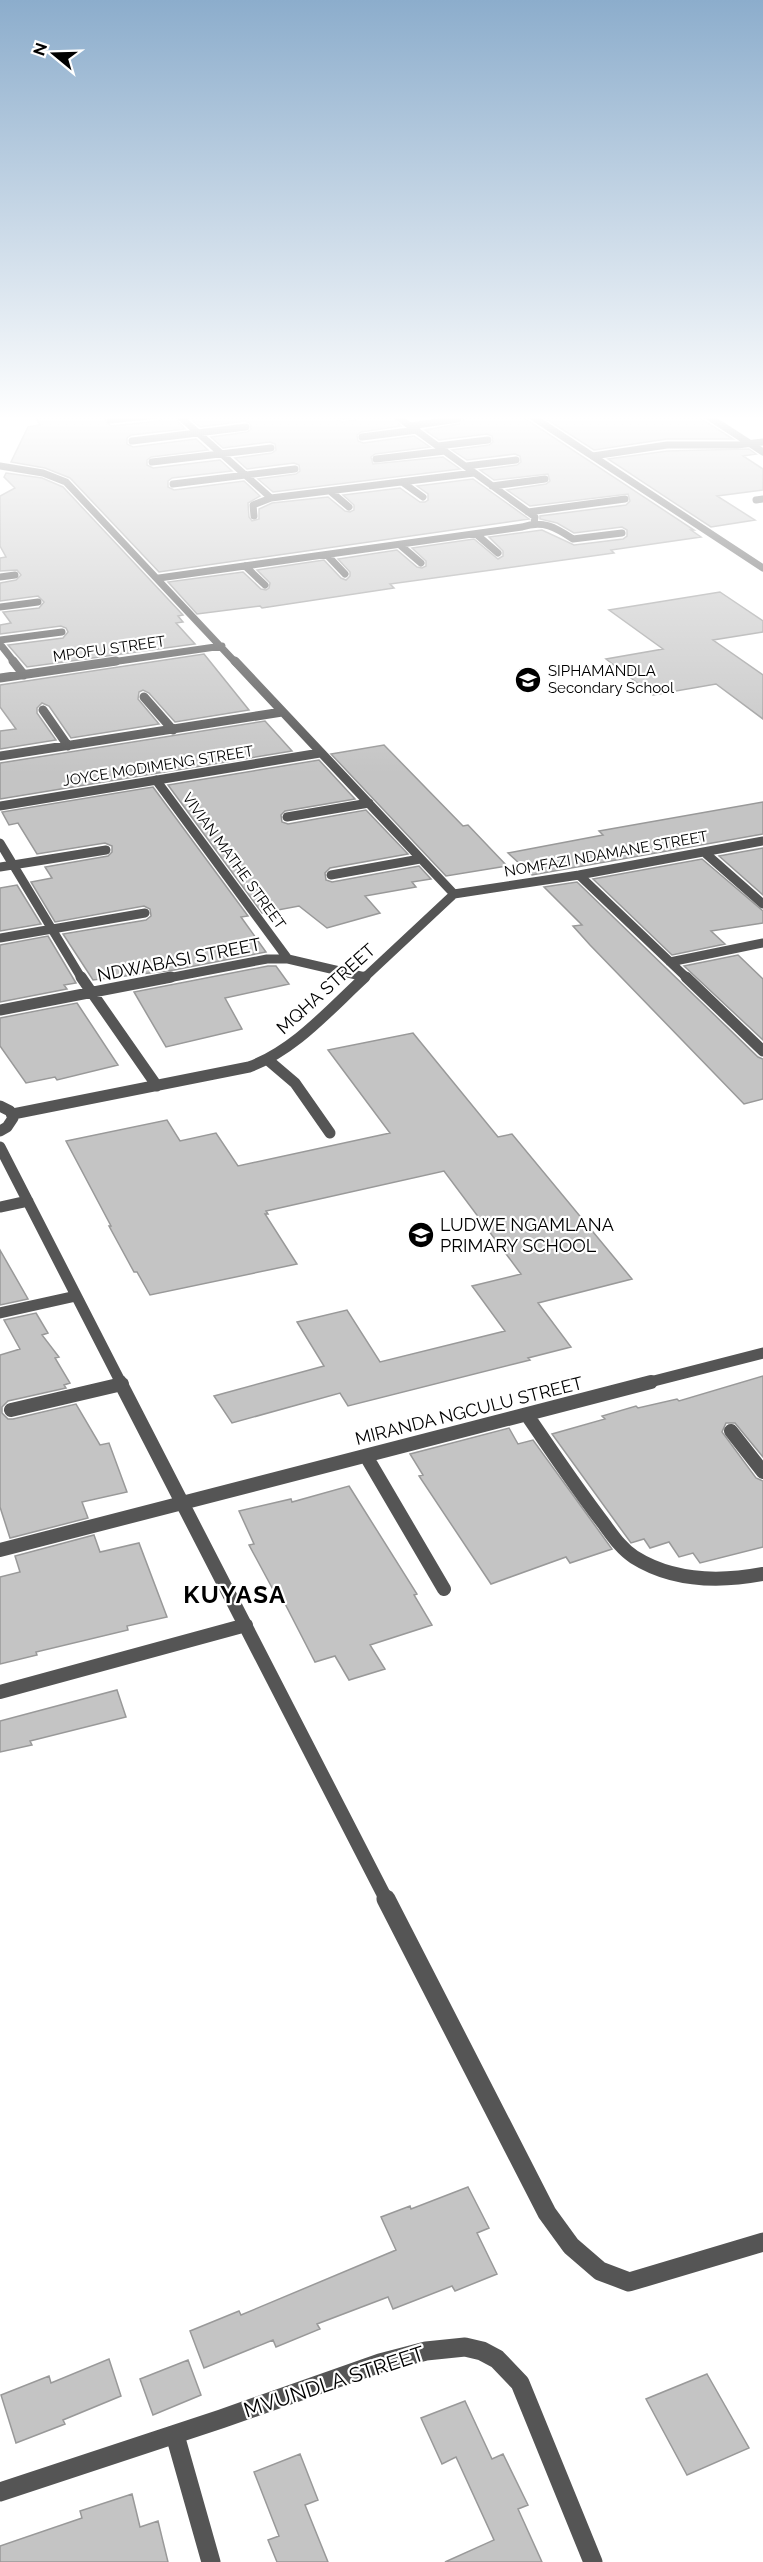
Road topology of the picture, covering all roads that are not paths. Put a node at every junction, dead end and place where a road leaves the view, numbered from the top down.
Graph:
1 (476, 534) edge
2 (117, 535) edge
3 (472, 535) edge
4 (568, 535) edge
5 (607, 535) edge
6 (712, 535) edge
7 (400, 545) junction
8 (498, 553) dead end
9 (327, 555) junction
10 (421, 563) dead end
11 (245, 566) junction
12 (763, 568) edge
13 (345, 574) dead end
14 (15, 575) dead end
15 (0, 577) edge
16 (159, 578) junction
17 (265, 585) dead end
18 (38, 602) dead end
19 (0, 607) edge
20 (62, 632) dead end
21 (0, 642) edge
22 (222, 646) junction
23 (24, 675) junction
24 (0, 678) edge
25 (144, 697) dead end
26 (43, 710) dead end
27 (282, 712) junction
28 (172, 730) junction
29 (68, 746) junction
30 (320, 753) junction
31 (0, 756) edge
32 (156, 780) junction
33 (369, 803) junction
34 (0, 806) edge
35 (287, 817) dead end
36 (763, 841) edge
37 (0, 843) edge
38 (106, 850) dead end
39 (704, 852) junction
40 (420, 859) junction
41 (14, 865) junction
42 (0, 867) edge
43 (331, 875) dead end
44 (579, 875) junction
45 (454, 894) junction
46 (763, 904) edge
47 (145, 913) dead end
48 (53, 929) junction
49 (0, 938) edge
50 (763, 943) edge
51 (288, 959) junction
52 (670, 962) junction
53 (365, 977) junction
54 (90, 993) junction
55 (0, 1010) edge
56 (763, 1051) edge
57 (268, 1060) junction
58 (157, 1086) junction
59 (0, 1106) edge
60 (13, 1114) junction
61 (0, 1131) edge
62 (330, 1133) dead end
63 (0, 1147) edge
64 (28, 1202) junction
65 (0, 1208) edge
66 (76, 1296) junction
67 (0, 1313) edge
68 (763, 1353) edge
69 (122, 1384) junction
70 (11, 1410) dead end
71 (527, 1415) junction
72 (731, 1431) dead end
73 (366, 1456) junction
74 (763, 1472) edge
75 (183, 1503) junction
76 (0, 1550) edge
77 (763, 1574) edge
78 (444, 1589) dead end
79 (246, 1625) junction
80 (0, 1692) edge
81 (763, 2242) edge
82 (175, 2435) junction
83 (0, 2492) edge
84 (211, 2562) edge
85 (593, 2562) edge

1 - 8 street
2 - 16 street
3 - 7 street
4 - 5 street
6 - 12 street
7 - 9 street
7 - 10 street
9 - 11 street
9 - 13 street
11 - 16 street
11 - 17 street
14 - 15 street
16 - 22 street
18 - 19 street
20 - 21 street
21 - 23 street
22 - 23 street, MPOFU STREET
22 - 27 street
23 - 24 street, MPOFU STREET
25 - 28 street
26 - 29 street
27 - 28 street
27 - 30 street
28 - 29 street
29 - 31 street
30 - 32 street, JOYCE MODIMENG STREET
30 - 33 street
32 - 34 street, JOYCE MODIMENG STREET
32 - 51 street, VIVIAN MATHE STREET
33 - 35 street
33 - 40 street
36 - 39 street, NOMFAZI NDAMANE STREET
37 - 41 street
38 - 41 street
39 - 44 street, NOMFAZI NDAMANE STREET
39 - 46 street
40 - 43 street
40 - 45 street
41 - 42 street
41 - 48 street
44 - 45 street, NOMFAZI NDAMANE STREET
44 - 52 street
45 - 53 street, MQHA STREET
47 - 48 street
48 - 49 street
48 - 54 street
50 - 52 street
51 - 53 street, NDWABASI STREET
51 - 54 street, NDWABASI STREET
52 - 56 street
53 - 57 street, MQHA STREET
54 - 55 street, NDWABASI STREET
54 - 58 street
57 - 58 street, MQHA STREET
57 - 62 street
58 - 60 street, MQHA STREET
59 - 60 street
60 - 61 street
63 - 64 street
64 - 65 street
64 - 66 street
66 - 67 street
66 - 69 street
68 - 71 street, MIRANDA NGCULU STREET
69 - 70 street
69 - 75 street
71 - 73 street, MIRANDA NGCULU STREET
71 - 77 street
72 - 74 street
73 - 75 street, MIRANDA NGCULU STREET
73 - 78 street
75 - 76 street, MIRANDA NGCULU STREET
75 - 79 street
79 - 80 street
79 - 81 street
82 - 83 street, MVUNDLA STREET
82 - 84 street
82 - 85 street, MVUNDLA STREET

